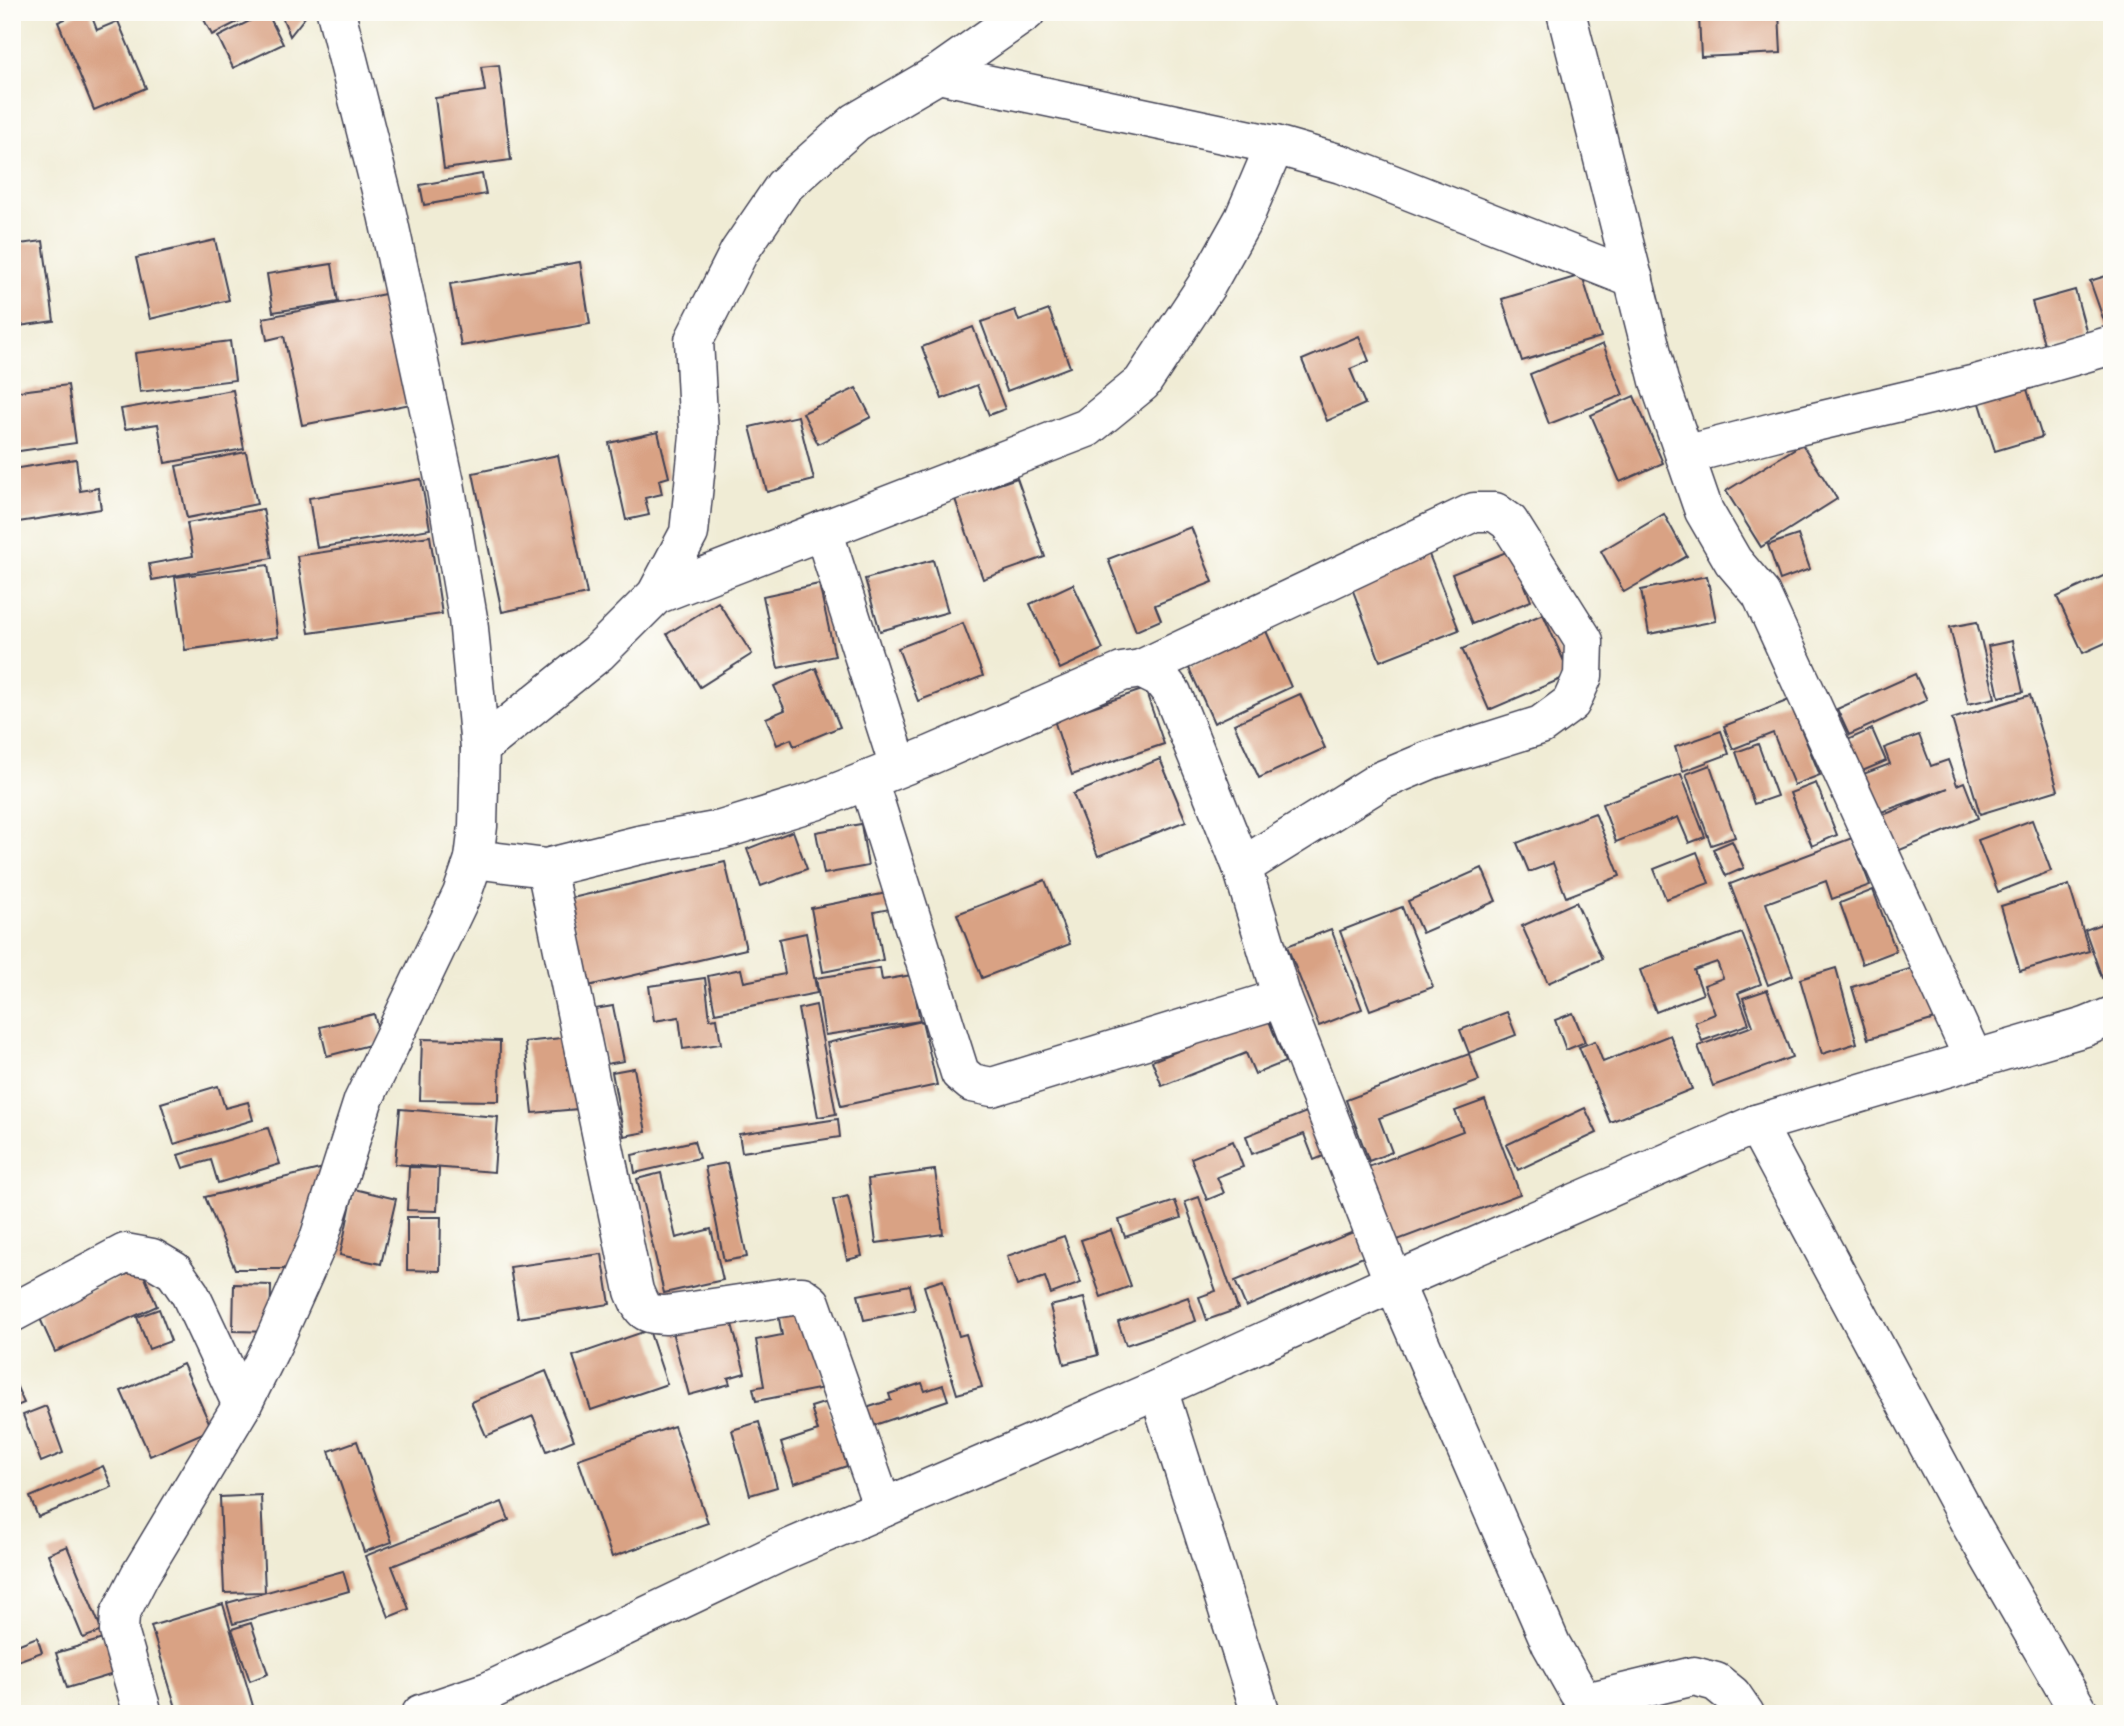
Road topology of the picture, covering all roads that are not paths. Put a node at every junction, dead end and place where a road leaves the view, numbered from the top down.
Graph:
1 (336, 12) edge
2 (1026, 12) edge
3 (1566, 12) edge
4 (938, 74) junction
5 (1275, 145) junction
6 (1634, 279) junction
7 (2112, 345) edge
8 (1685, 455) junction
9 (823, 530) junction
10 (656, 595) junction
11 (1141, 669) junction
12 (480, 748) junction
13 (884, 774) junction
14 (474, 859) junction
15 (1242, 867) junction
16 (546, 868) junction
17 (1282, 998) junction
18 (2112, 1016) edge
19 (1974, 1060) junction
20 (1756, 1124) junction
21 (1394, 1283) junction
22 (12, 1313) edge
23 (1158, 1389) junction
24 (242, 1405) junction
25 (883, 1508) junction
26 (143, 1714) edge
27 (421, 1714) edge
28 (1261, 1714) edge
29 (1745, 1714) edge
30 (2081, 1714) edge

1 - 12 street
2 - 4 street
3 - 6 street
4 - 5 street
4 - 10 street
5 - 6 street
5 - 9 street
6 - 8 street
7 - 8 street
8 - 19 street
9 - 10 street
9 - 13 street
10 - 12 street
11 - 13 street
11 - 15 street
11 - 15 street
12 - 14 street
13 - 16 street
13 - 17 street
14 - 16 street
14 - 24 street
15 - 17 street
16 - 25 street
17 - 21 street
18 - 19 street
19 - 20 street
20 - 21 street
20 - 30 street
21 - 23 street
21 - 29 street
22 - 24 street
23 - 25 street
23 - 28 street
24 - 26 street
25 - 27 street

